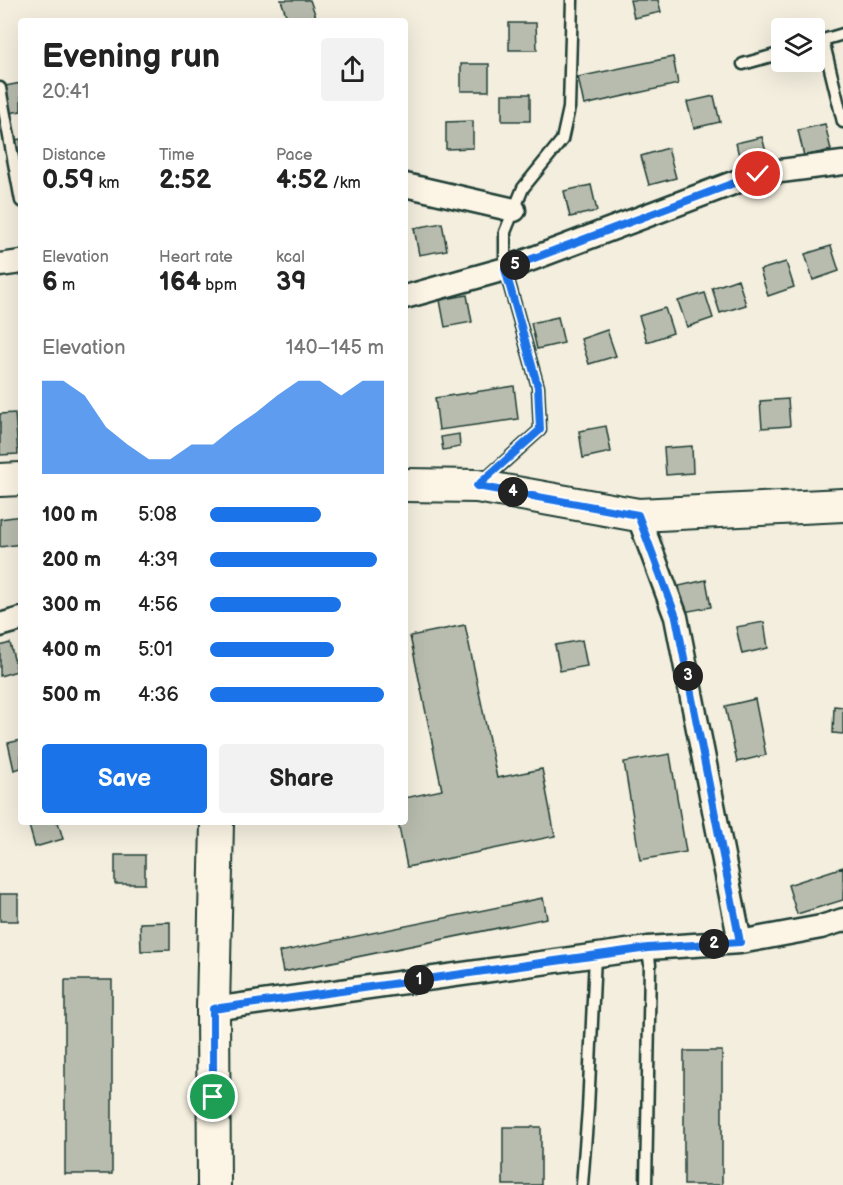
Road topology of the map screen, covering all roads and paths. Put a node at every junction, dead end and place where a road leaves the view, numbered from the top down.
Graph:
1 (572, 0) edge
2 (843, 34) edge
3 (825, 40) edge
4 (771, 56) edge
5 (825, 62) edge
6 (743, 64) dead end
7 (0, 87) edge
8 (843, 122) edge
9 (843, 163) edge
10 (18, 185) edge
11 (408, 186) edge
12 (514, 210) junction
13 (18, 262) edge
14 (0, 265) edge
15 (505, 269) junction
16 (408, 296) edge
17 (18, 479) edge
18 (0, 480) edge
19 (408, 485) edge
20 (477, 486) junction
21 (843, 505) edge
22 (638, 515) junction
23 (18, 620) edge
24 (0, 625) edge
25 (217, 825) edge
26 (843, 920) edge
27 (740, 942) junction
28 (648, 948) junction
29 (595, 956) junction
30 (213, 1009) junction
31 (214, 1185) edge
32 (582, 1185) edge
33 (646, 1185) edge

1 - 12 lane
2 - 3 lane
4 - 6 lane
5 - 8 lane
7 - 10 lane
9 - 15 street
11 - 12 street
12 - 15 lane
13 - 14 street
15 - 16 street
15 - 20 lane
17 - 18 street
19 - 20 street
20 - 22 street
21 - 22 street
22 - 27 street
23 - 24 street
25 - 30 street
26 - 27 street
27 - 28 street
28 - 29 street
28 - 33 lane
29 - 30 street
29 - 32 lane
30 - 31 street

